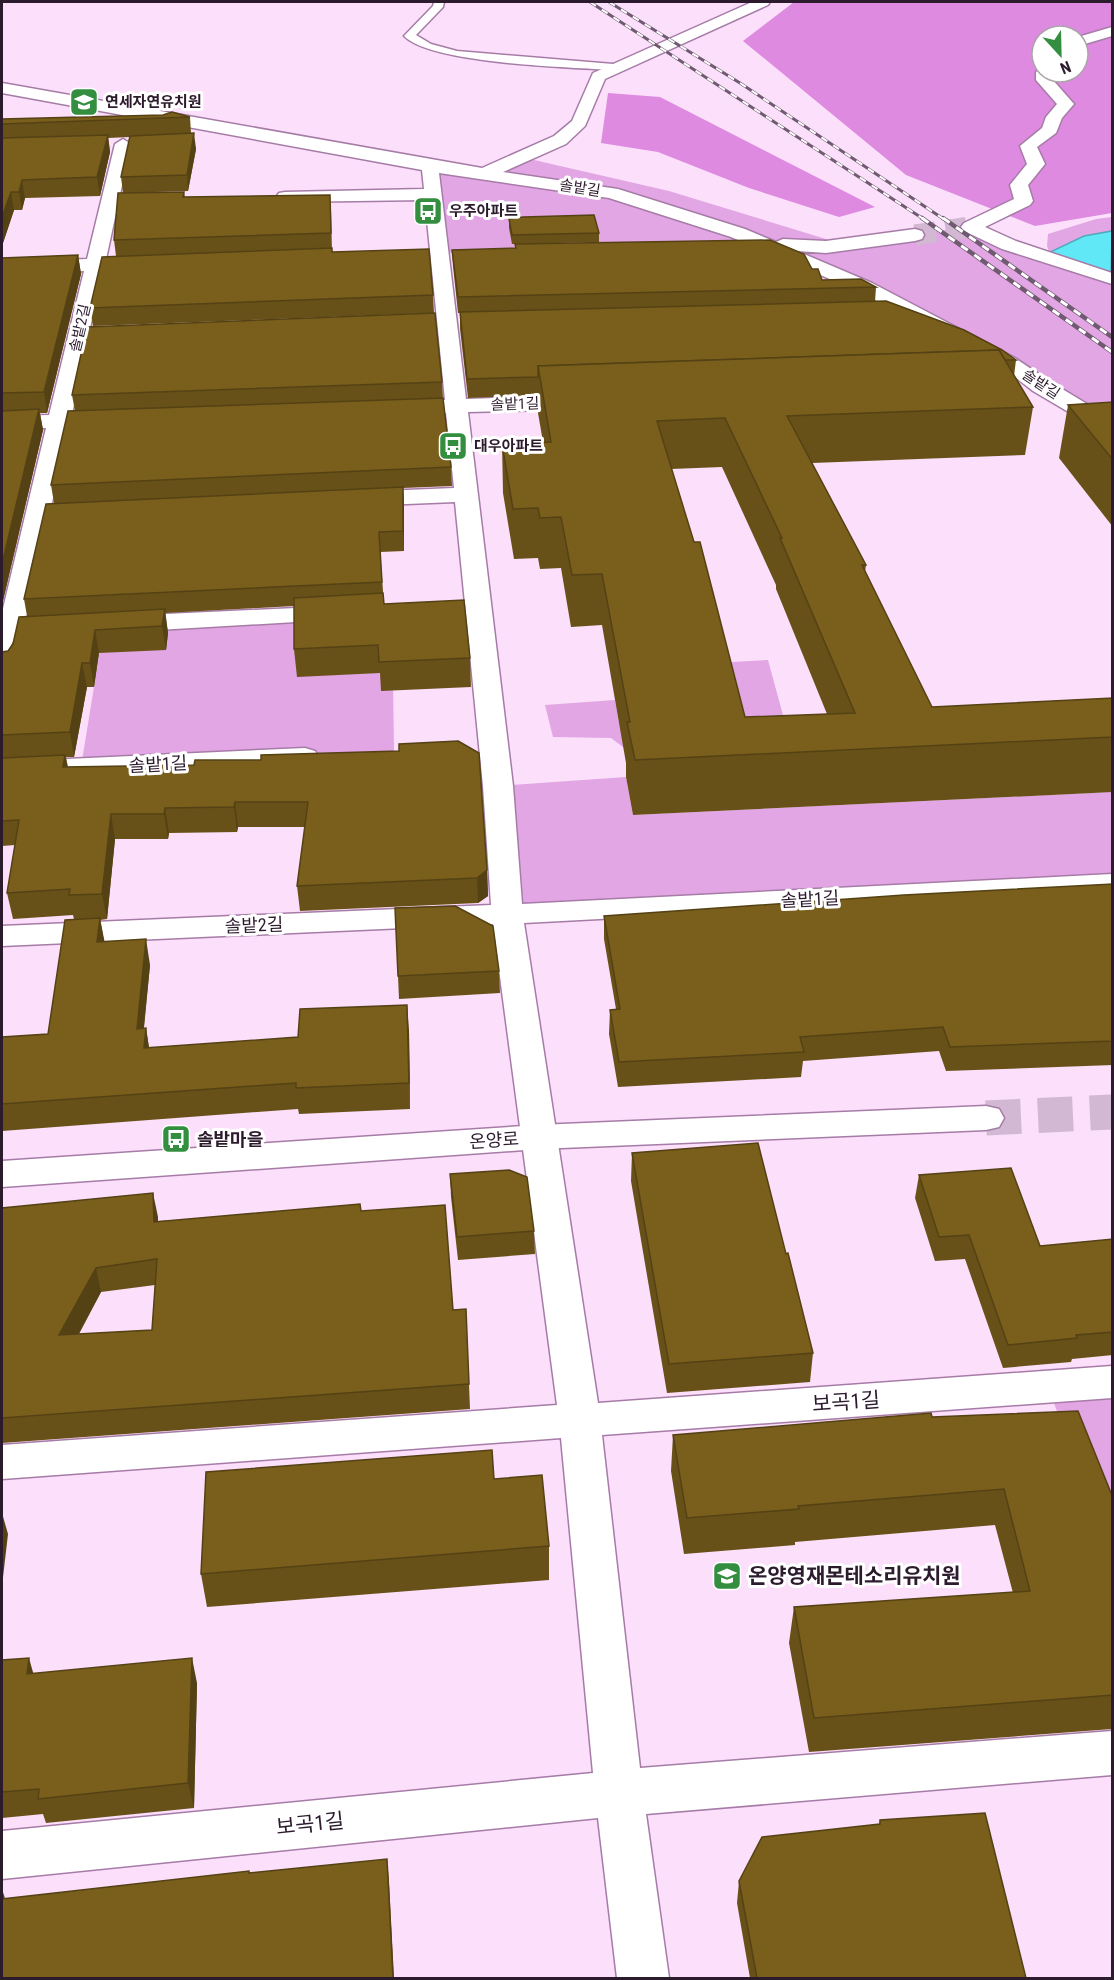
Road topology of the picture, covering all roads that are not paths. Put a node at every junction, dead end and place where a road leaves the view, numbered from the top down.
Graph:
1 (439, 2) edge
2 (763, 2) edge
3 (1113, 31) edge
4 (1090, 38) edge
5 (613, 68) junction
6 (1048, 84) edge
7 (2, 88) edge
8 (281, 139) junction
9 (207, 141) dead end
10 (101, 145) edge
11 (430, 166) junction
12 (486, 173) junction
13 (434, 194) junction
14 (272, 197) edge
15 (110, 201) junction
16 (133, 201) edge
17 (915, 235) tunnel mouth
18 (765, 245) junction
19 (718, 246) edge
20 (166, 262) edge
21 (95, 265) junction
22 (2, 268) edge
23 (1112, 279) edge
24 (907, 310) junction
25 (871, 311) edge
26 (150, 332) edge
27 (79, 334) junction
28 (1041, 386) junction
29 (1005, 387) edge
30 (600, 401) edge
31 (457, 406) junction
32 (410, 408) edge
33 (129, 418) edge
34 (58, 421) junction
35 (2, 423) edge
36 (1113, 428) edge
37 (467, 494) junction
38 (335, 500) edge
39 (61, 513) edge
40 (37, 514) junction
41 (368, 612) edge
42 (104, 625) edge
43 (15, 630) edge
44 (2, 667) edge
45 (336, 756) edge
46 (2, 771) edge
47 (1113, 883) edge
48 (507, 915) junction
49 (2, 936) edge
50 (986, 1118) tunnel mouth
51 (538, 1137) junction
52 (2, 1174) edge
53 (1113, 1382) edge
54 (580, 1422) junction
55 (2, 1462) edge
56 (1113, 1753) edge
57 (620, 1793) junction
58 (2, 1855) edge
59 (643, 1978) edge

1 - 5 lane
2 - 5 street
3 - 4 street
5 - 12 street
6 - 23 street
7 - 8 street, 솔밭길
8 - 9 street
8 - 11 street, 솔밭길
10 - 15 street, 솔밭2길
11 - 12 street, 솔밭길
11 - 13 street
12 - 18 street, 솔밭길
13 - 14 street
13 - 31 street
15 - 16 street
15 - 21 street, 솔밭2길
17 - 18 street
18 - 19 street
18 - 24 street, 솔밭길
20 - 21 street
21 - 22 street
21 - 27 street, 솔밭2길
24 - 25 street
24 - 28 street, 솔밭길
26 - 27 street
27 - 34 street, 솔밭2길
28 - 29 street
28 - 36 street, 솔밭길
30 - 31 street, 솔밭1길
31 - 32 street, 솔밭1길
31 - 37 street
33 - 34 street
34 - 35 street
34 - 40 street, 솔밭2길
37 - 38 street
37 - 48 street
39 - 40 street
40 - 43 street, 솔밭2길
41 - 42 street
43 - 44 street, 솔밭2길
45 - 46 street, 솔밭1길
47 - 48 street, 솔밭1길
48 - 49 street, 솔밭2길
48 - 51 street
50 - 51 street, 온양로
51 - 52 street, 온양로
51 - 54 street
53 - 54 street, 보곡1길
54 - 55 street, 보곡1길
54 - 57 street
56 - 57 street, 보곡1길
57 - 58 street, 보곡1길
57 - 59 street

